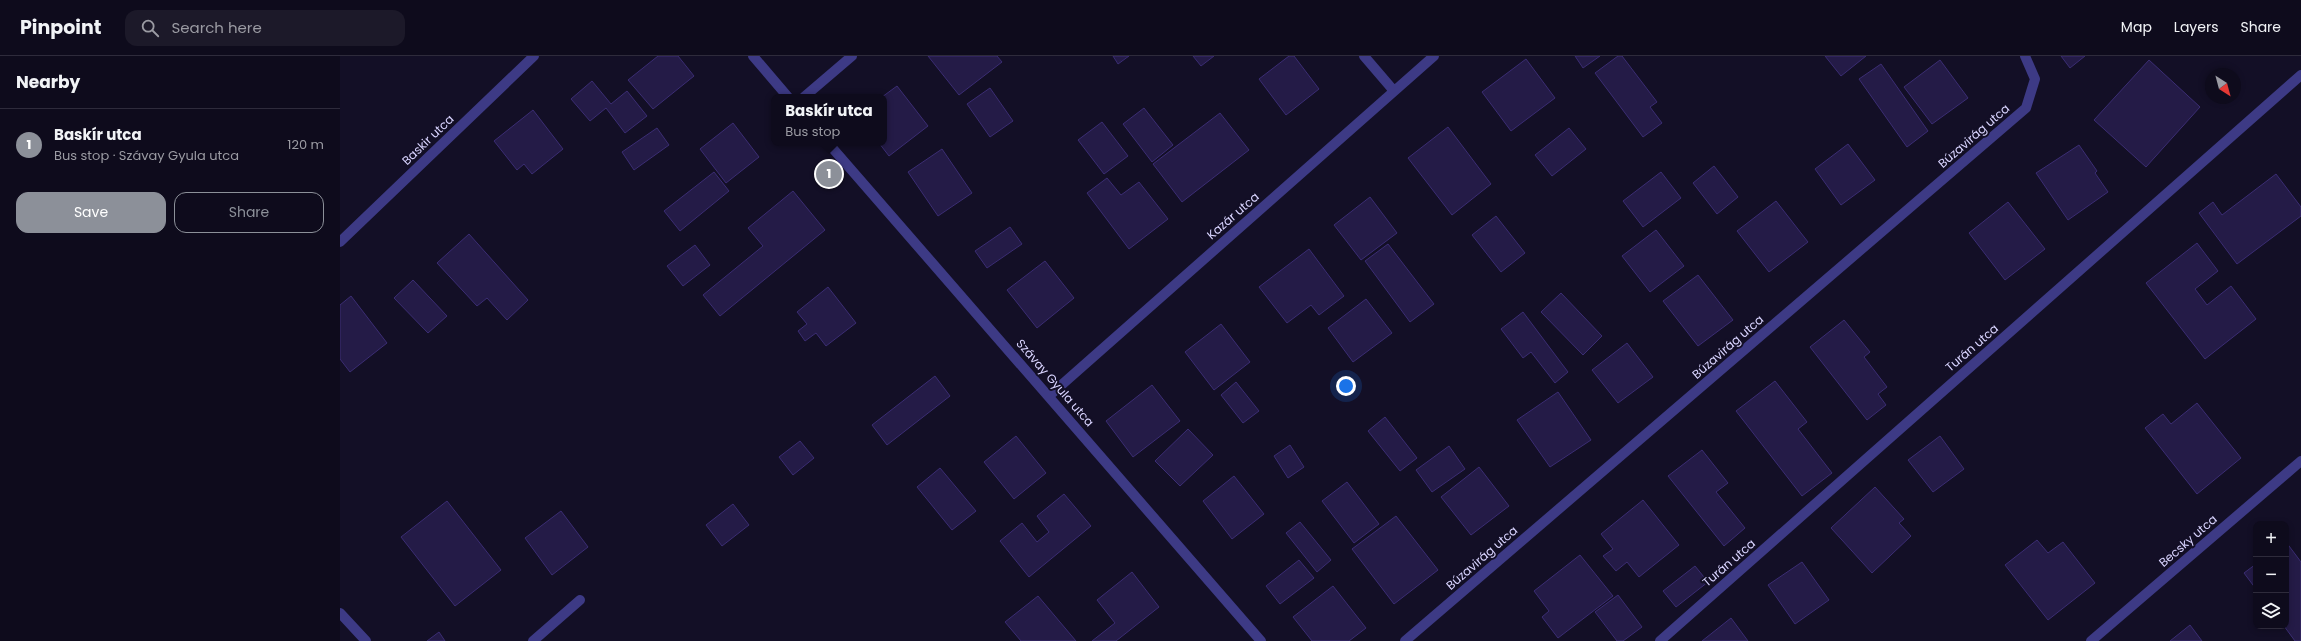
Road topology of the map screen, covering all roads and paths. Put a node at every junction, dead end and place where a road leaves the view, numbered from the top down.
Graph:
1 (534, 56) edge
2 (753, 56) edge
3 (852, 56) edge
4 (1364, 56) edge
5 (1434, 56) edge
6 (2025, 56) edge
7 (2301, 75) edge
8 (1394, 91) junction
9 (785, 94) edge
10 (808, 94) edge
11 (831, 146) edge
12 (340, 242) edge
13 (1049, 396) junction
14 (2301, 461) edge
15 (580, 600) dead end
16 (340, 613) edge
17 (366, 641) edge
18 (533, 641) edge
19 (1261, 641) edge
20 (1405, 641) edge
21 (1660, 641) edge
22 (2091, 641) edge

1 - 12 street, Baskir utca
2 - 9 street
3 - 10 street
4 - 8 street
5 - 8 street, Kazár utca
6 - 20 street, Búzavirág utca
7 - 21 street, Turán utca
8 - 13 street, Kazár utca
11 - 13 street, Szávay Gyula utca
13 - 19 street, Szávay Gyula utca
14 - 22 street, Becsky utca
15 - 18 street
16 - 17 street

